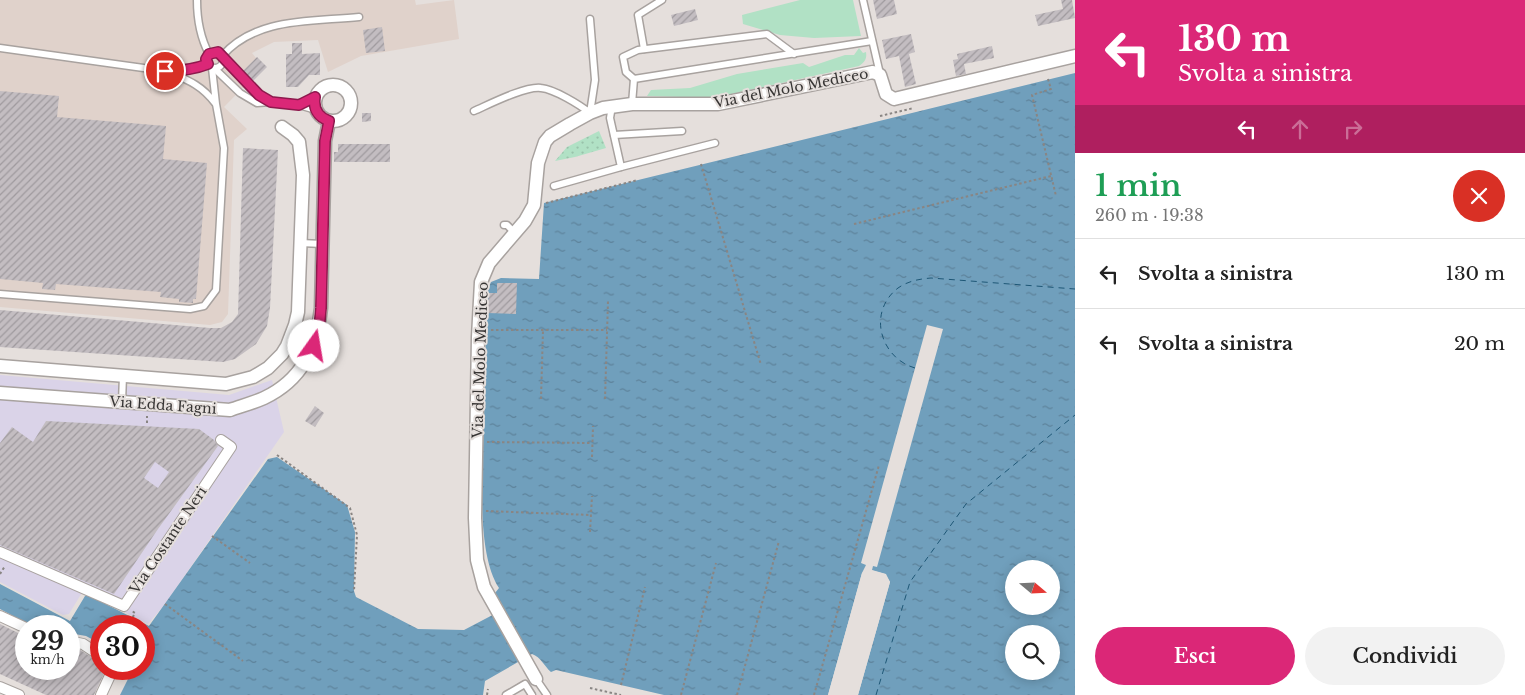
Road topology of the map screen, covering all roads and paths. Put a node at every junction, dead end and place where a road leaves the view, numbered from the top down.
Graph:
1 (197, 0) edge
2 (662, 0) edge
3 (863, 0) edge
4 (359, 17) dead end
5 (590, 19) dead end
6 (872, 41) junction
7 (0, 48) edge
8 (644, 49) junction
9 (209, 54) junction
10 (794, 54) junction
11 (1075, 56) edge
12 (223, 57) junction
13 (212, 67) junction
14 (165, 71) junction
15 (880, 75) junction
16 (634, 79) junction
17 (1048, 79) dead end
18 (315, 97) junction
19 (271, 102) junction
20 (216, 104) junction
21 (632, 104) junction
22 (299, 105) junction
23 (612, 106) junction
24 (316, 110) junction
25 (474, 111) dead end
26 (590, 113) junction
27 (329, 121) junction
28 (282, 127) dead end
29 (682, 131) dead end
30 (614, 135) junction
31 (715, 144) dead end
32 (701, 164) dead end
33 (621, 167) junction
34 (1051, 176) junction
35 (638, 180) dead end
36 (554, 186) dead end
37 (1056, 196) dead end
38 (546, 202) dead end
39 (504, 224) dead end
40 (854, 224) dead end
41 (515, 233) junction
42 (300, 244) junction
43 (323, 244) junction
44 (0, 294) edge
45 (608, 300) dead end
46 (486, 330) dead end
47 (543, 330) junction
48 (607, 330) junction
49 (761, 365) dead end
50 (0, 366) edge
51 (123, 376) junction
52 (0, 393) edge
53 (541, 399) dead end
54 (605, 399) dead end
55 (122, 402) junction
56 (592, 426) dead end
57 (221, 440) dead end
58 (483, 442) dead end
59 (592, 443) junction
60 (278, 455) dead end
61 (592, 457) dead end
62 (879, 465) dead end
63 (592, 496) dead end
64 (483, 511) dead end
65 (591, 515) junction
66 (590, 532) dead end
67 (212, 536) dead end
68 (779, 541) dead end
69 (0, 552) edge
70 (250, 563) dead end
71 (716, 563) dead end
72 (4, 566) dead end
73 (0, 574) edge
74 (645, 587) dead end
75 (354, 591) dead end
76 (165, 604) dead end
77 (132, 611) dead end
78 (134, 615) edge
79 (0, 616) edge
80 (15, 623) edge
81 (243, 661) dead end
82 (536, 679) joint
83 (108, 680) edge
84 (621, 685) dead end
85 (0, 687) edge
86 (590, 688) dead end
87 (488, 690) dead end
88 (19, 695) edge
89 (101, 695) edge
90 (487, 695) edge
91 (506, 695) edge
92 (532, 695) edge
93 (547, 695) edge
94 (621, 695) edge
95 (681, 695) edge
96 (737, 695) edge
97 (814, 695) edge

1 - 9 lane
2 - 8 lane
3 - 6 lane
4 - 12 lane
5 - 26 lane
6 - 10 lane
6 - 15 lane
7 - 14 lane
8 - 10 lane
8 - 16 lane
9 - 12 lane
9 - 13 lane
10 - 16 lane
11 - 15 street, Via del Molo Mediceo
12 - 13 lane
12 - 19 lane
13 - 14 lane
13 - 19 lane
13 - 20 lane
14 - 20 lane
15 - 21 street, Via del Molo Mediceo
16 - 21 lane
17 - 34 path
18 - 22 lane
18 - 24 street
18 - 27 street
19 - 22 lane
20 - 44 lane
21 - 23 street, Via del Molo Mediceo
22 - 24 lane
23 - 26 street, Via del Molo Mediceo
23 - 30 lane
24 - 27 street
25 - 26 lane
26 - 41 street, Via del Molo Mediceo
27 - 43 street, Via Edda Fagni
28 - 42 street, Via Edda Fagni
29 - 30 lane
30 - 33 lane
31 - 33 lane
32 - 49 path
33 - 36 lane
34 - 37 path
34 - 40 path
35 - 38 path
39 - 41 lane
41 - 82 street, Via del Molo Mediceo
42 - 43 lane
42 - 51 street, Via Edda Fagni
43 - 55 street, Via Edda Fagni
45 - 48 path
46 - 47 path
47 - 48 path
47 - 53 path
48 - 54 path
50 - 51 street, Via Edda Fagni
51 - 55 lane
52 - 55 street, Via Edda Fagni
56 - 59 path
57 - 69 street, Via Costante Neri
58 - 59 path
59 - 61 path
60 - 75 path
62 - 97 path
63 - 65 path
64 - 65 path
65 - 66 path
67 - 70 path
68 - 96 path
71 - 95 path
72 - 73 path
74 - 84 path
76 - 81 path
77 - 78 path, Via Costante Neri
79 - 80 street
82 - 93 lane, Via del Molo Mediceo
83 - 89 street
85 - 88 street
86 - 94 path
87 - 90 path
91 - 92 lane

